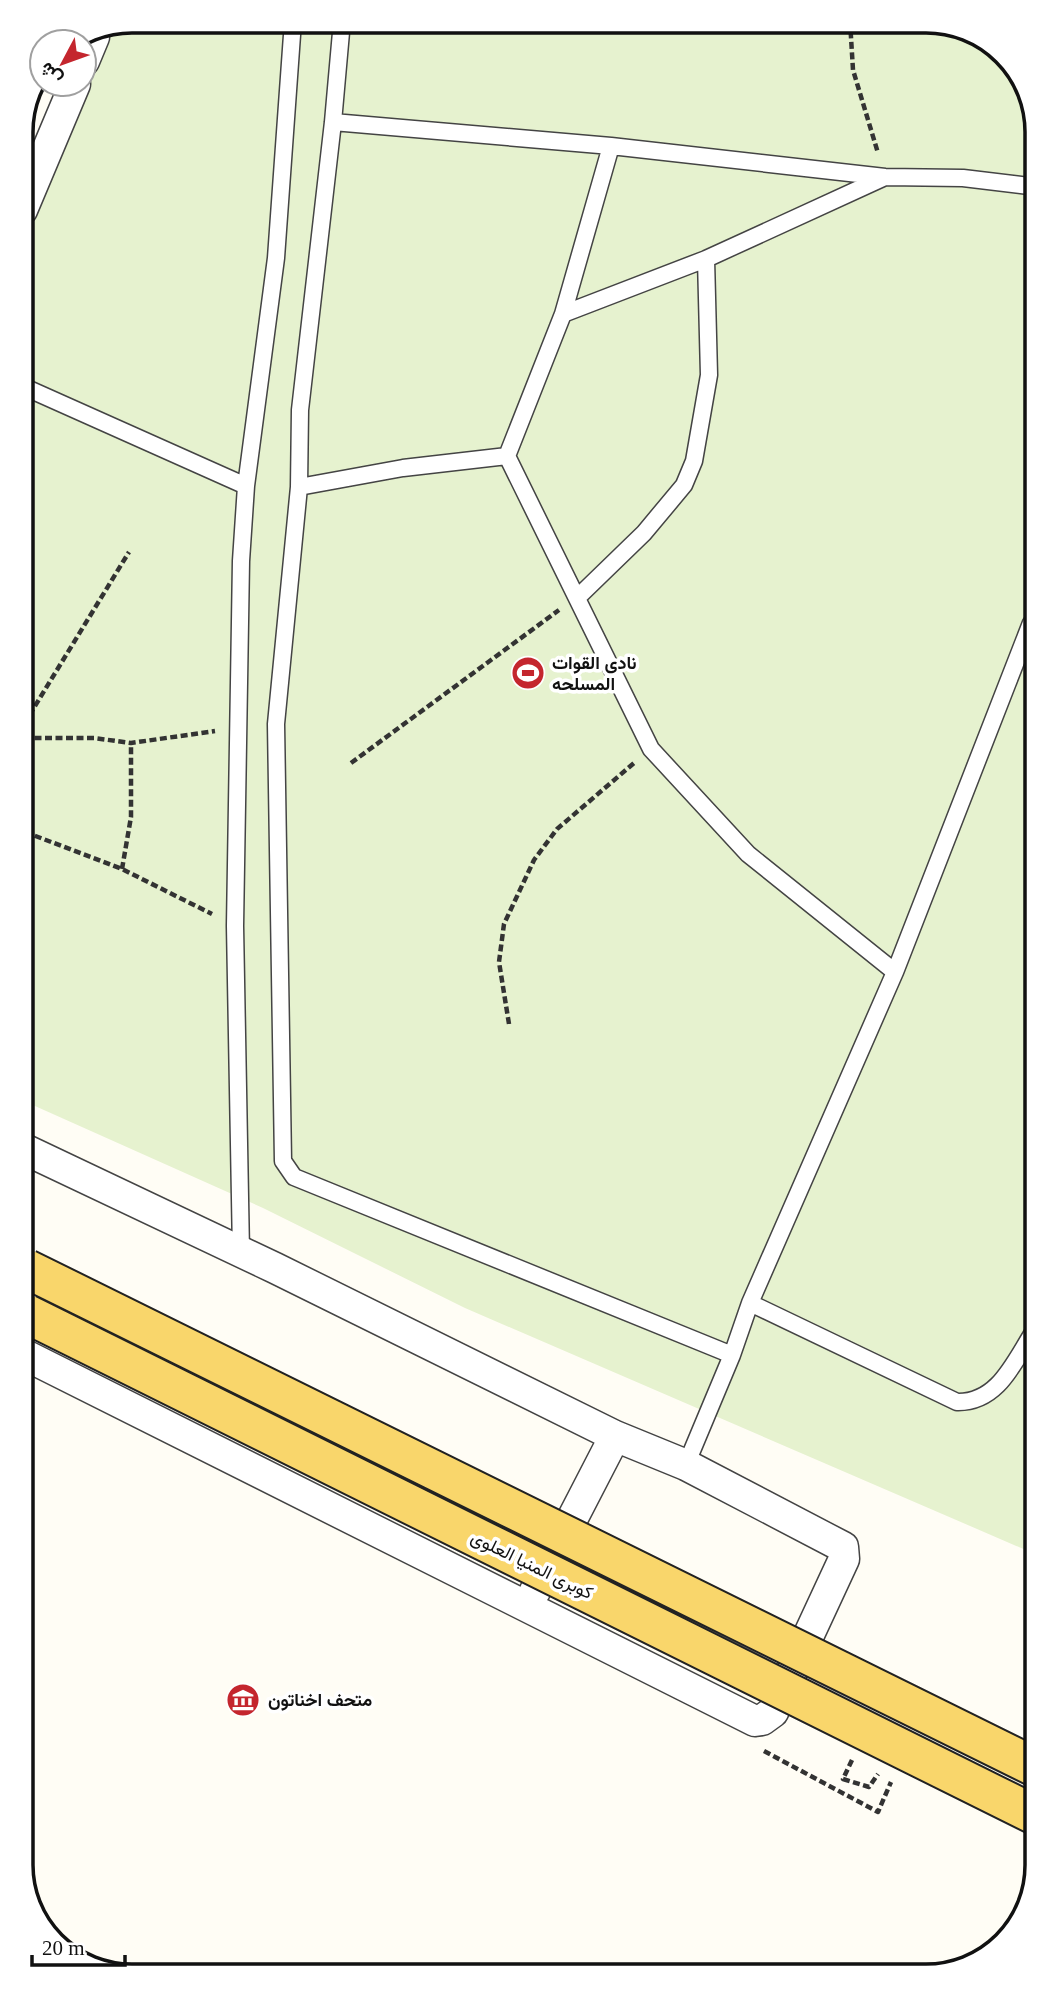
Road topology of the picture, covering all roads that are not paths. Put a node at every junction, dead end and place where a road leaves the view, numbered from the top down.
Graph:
1 (292, 33) edge
2 (341, 33) edge
3 (69, 98) edge
4 (333, 122) junction
5 (611, 146) junction
6 (885, 177) junction
7 (33, 184) edge
8 (1025, 186) edge
9 (706, 259) junction
10 (563, 314) junction
11 (33, 391) edge
12 (507, 456) junction
13 (246, 486) junction
14 (299, 487) junction
15 (578, 597) junction
16 (1025, 638) edge
17 (895, 972) junction
18 (33, 1153) edge
19 (242, 1252) junction
20 (33, 1272) edge
21 (750, 1303) junction
22 (33, 1317) edge
23 (1025, 1345) edge
24 (732, 1355) junction
25 (33, 1359) edge
26 (615, 1436) junction
27 (686, 1465) junction
28 (527, 1607) junction
29 (1025, 1762) edge
30 (1025, 1810) edge

1 - 13 lane
2 - 4 lane
3 - 7 street
4 - 5 lane
4 - 14 lane
5 - 6 lane
5 - 10 lane
6 - 8 lane
6 - 9 lane
9 - 10 lane
9 - 15 lane
10 - 12 lane
11 - 13 lane
12 - 14 lane
12 - 15 lane
13 - 19 lane
14 - 24 lane
15 - 17 lane
16 - 17 lane
17 - 21 lane
18 - 19 street
19 - 26 street
20 - 29 main road, bridge
21 - 23 lane
21 - 24 lane
22 - 30 main road, كوبرى المنيا العلوى, bridge
24 - 27 lane
25 - 28 street
26 - 27 street
26 - 28 street
27 - 28 street

